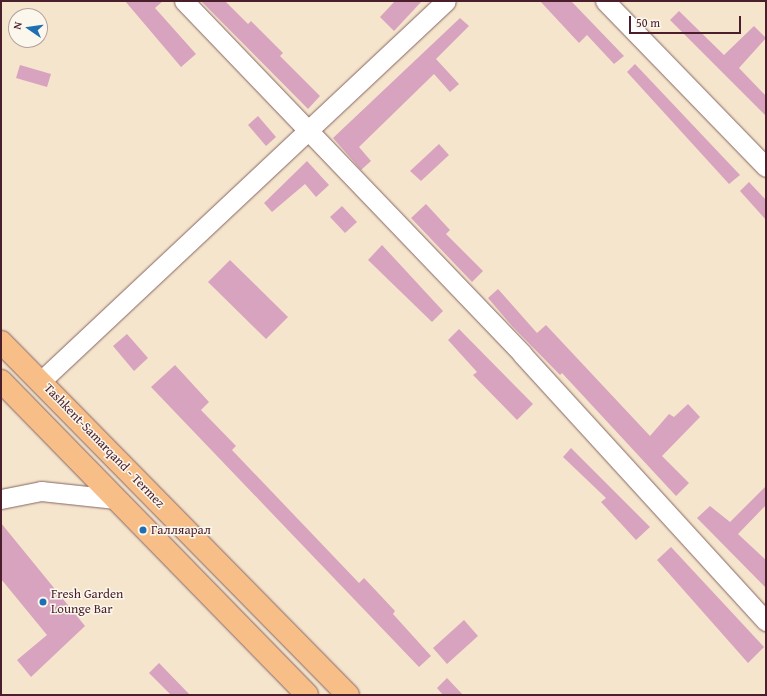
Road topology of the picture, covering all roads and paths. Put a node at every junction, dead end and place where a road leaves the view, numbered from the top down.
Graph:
1 (184, 1) edge
2 (446, 1) edge
3 (605, 1) edge
4 (309, 133) junction
5 (766, 167) edge
6 (1, 342) edge
7 (1, 381) edge
8 (41, 381) junction
9 (1, 499) edge
10 (116, 499) junction
11 (766, 620) edge
12 (307, 653) junction
13 (288, 675) junction
14 (307, 695) edge
15 (348, 695) edge

1 - 4 street
2 - 4 street
3 - 5 street
4 - 8 street
4 - 11 street
6 - 8 highway, Tashkent-Samarqand - Termez
7 - 10 highway
8 - 12 highway, Tashkent-Samarqand - Termez
9 - 10 street
10 - 13 highway
12 - 13 highway
12 - 15 highway, Tashkent-Samarqand - Termez
13 - 14 highway

